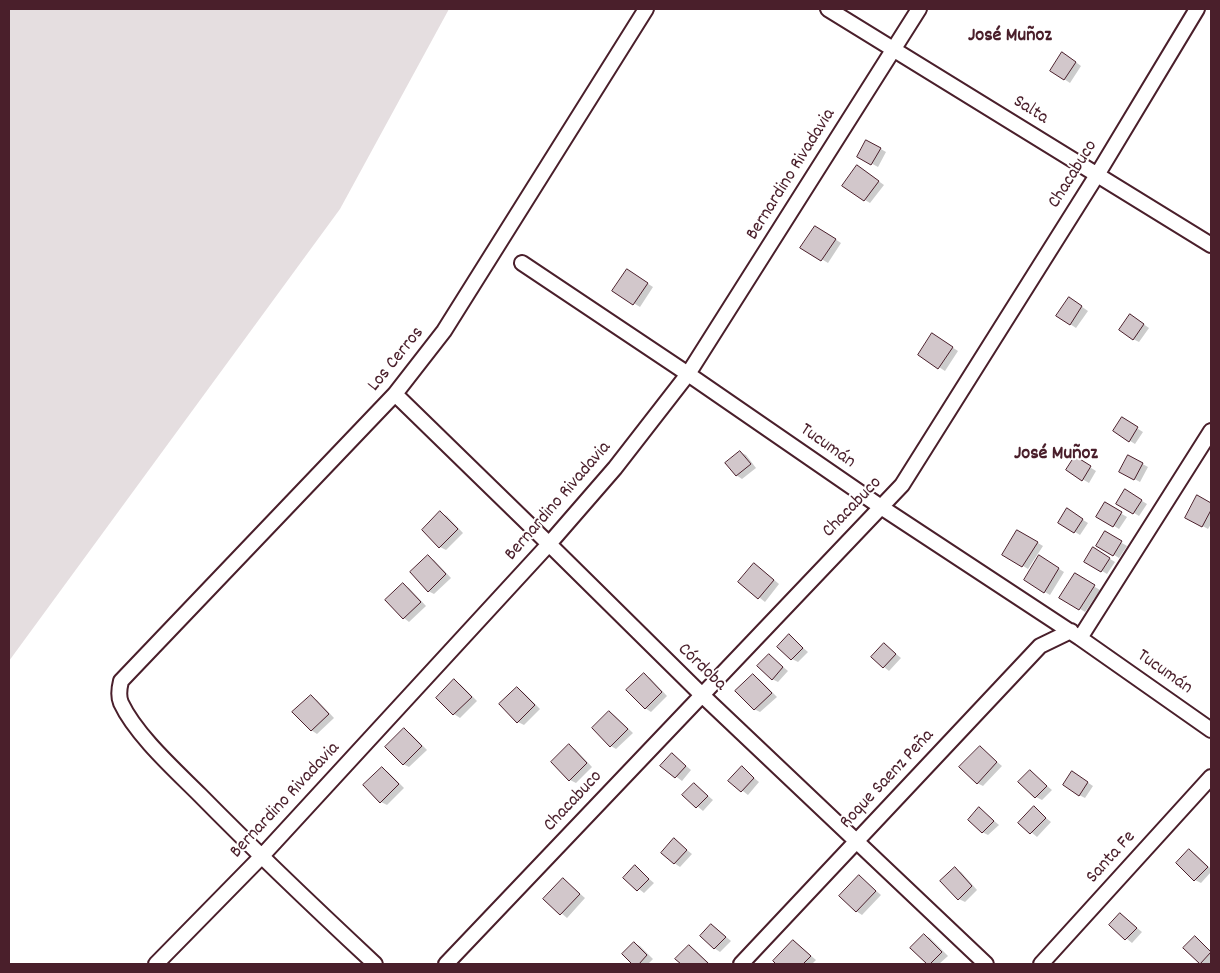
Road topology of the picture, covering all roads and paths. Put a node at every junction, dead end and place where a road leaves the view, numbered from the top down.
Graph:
1 (646, 9) edge
2 (828, 9) edge
3 (919, 9) edge
4 (1196, 9) edge
5 (894, 49) junction
6 (1097, 175) junction
7 (1211, 245) edge
8 (522, 263) dead end
9 (688, 374) junction
10 (395, 394) junction
11 (1211, 431) edge
12 (880, 507) junction
13 (549, 544) junction
14 (1076, 634) junction
15 (701, 694) junction
16 (1211, 730) edge
17 (1211, 777) edge
18 (855, 842) junction
19 (261, 857) junction
20 (156, 964) edge
21 (375, 964) edge
22 (446, 964) edge
23 (741, 964) edge
24 (986, 964) edge
25 (1041, 964) edge

1 - 10 street, Los Cerros
2 - 5 street, Salta
3 - 5 street, Bernardino Rivadavia
4 - 6 street, Chacabuco
5 - 6 street, Salta
5 - 9 street, Bernardino Rivadavia
6 - 7 street, Salta
6 - 12 street, Chacabuco
8 - 9 street, Tucumán
9 - 12 street, Tucumán
9 - 13 street, Bernardino Rivadavia
10 - 13 street, Córdoba
10 - 19 street, Los Cerros
11 - 14 street
12 - 14 street, Tucumán
12 - 15 street, Chacabuco
13 - 15 street, Córdoba
13 - 19 street, Bernardino Rivadavia
14 - 16 street, Tucumán
14 - 18 street, Roque Saenz Peña
15 - 18 street, Córdoba
15 - 22 street, Chacabuco
17 - 25 street, Santa Fe
18 - 23 street, Roque Saenz Peña
18 - 24 street, Córdoba
19 - 20 street, Bernardino Rivadavia
19 - 21 street

